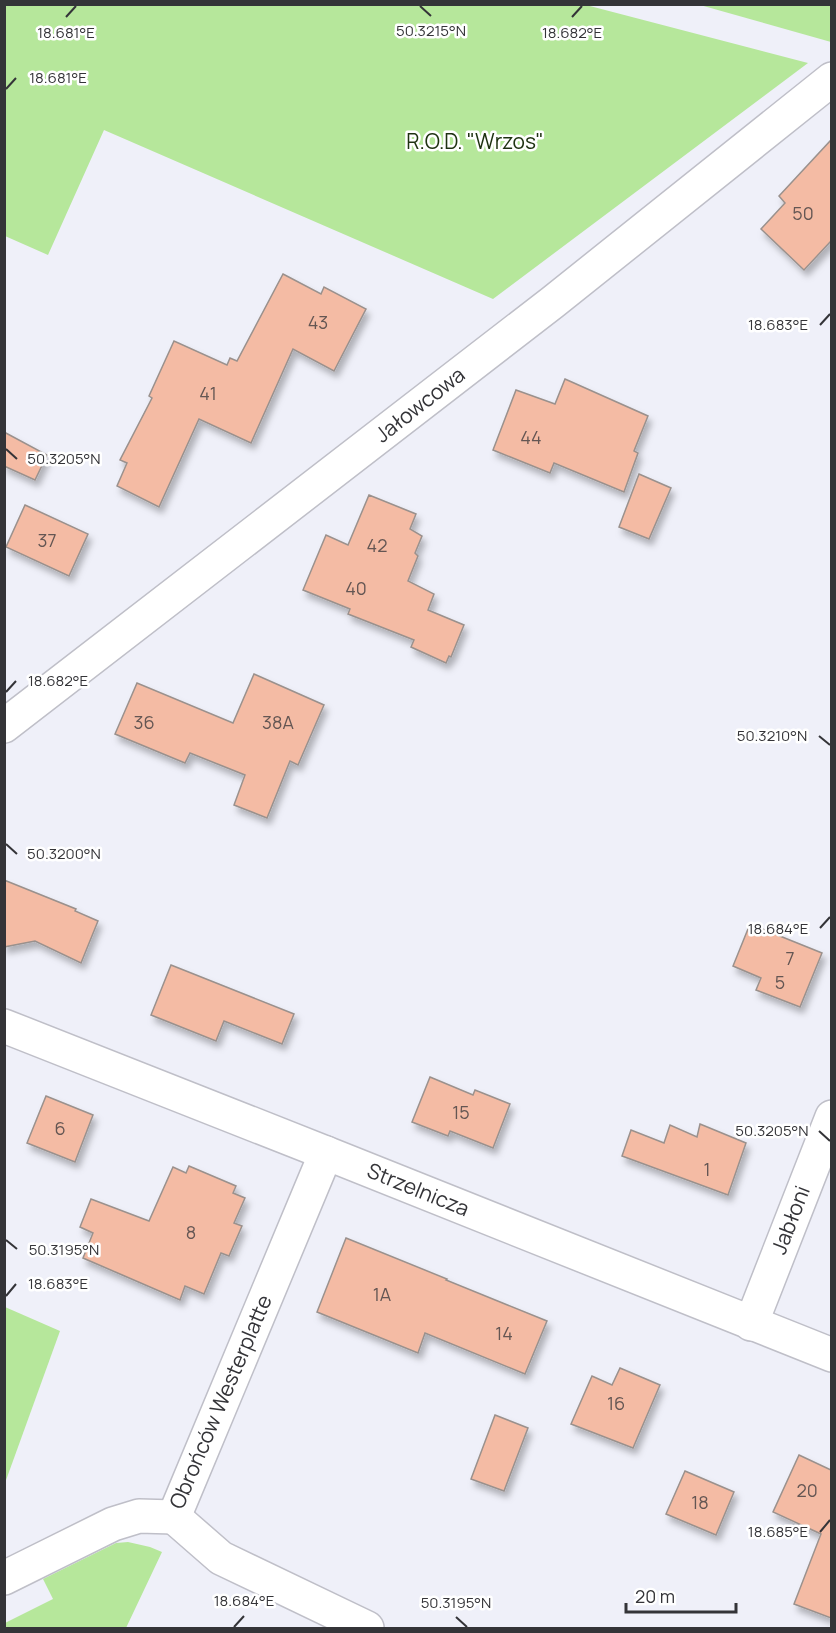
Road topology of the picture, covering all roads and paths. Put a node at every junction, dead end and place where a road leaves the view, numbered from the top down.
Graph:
1 (831, 79) edge
2 (4, 726) edge
3 (4, 1026) edge
4 (831, 1117) edge
5 (326, 1153) junction
6 (751, 1324) junction
7 (831, 1355) edge
8 (174, 1517) junction
9 (4, 1578) edge
10 (367, 1629) edge

1 - 2 street, Jałowcowa
3 - 5 street, Strzelnicza
4 - 6 street, Jabłoni
5 - 6 street, Strzelnicza
5 - 8 street, Obrońców Westerplatte
6 - 7 street, Strzelnicza
8 - 9 street, Obrońców Westerplatte
8 - 10 street

